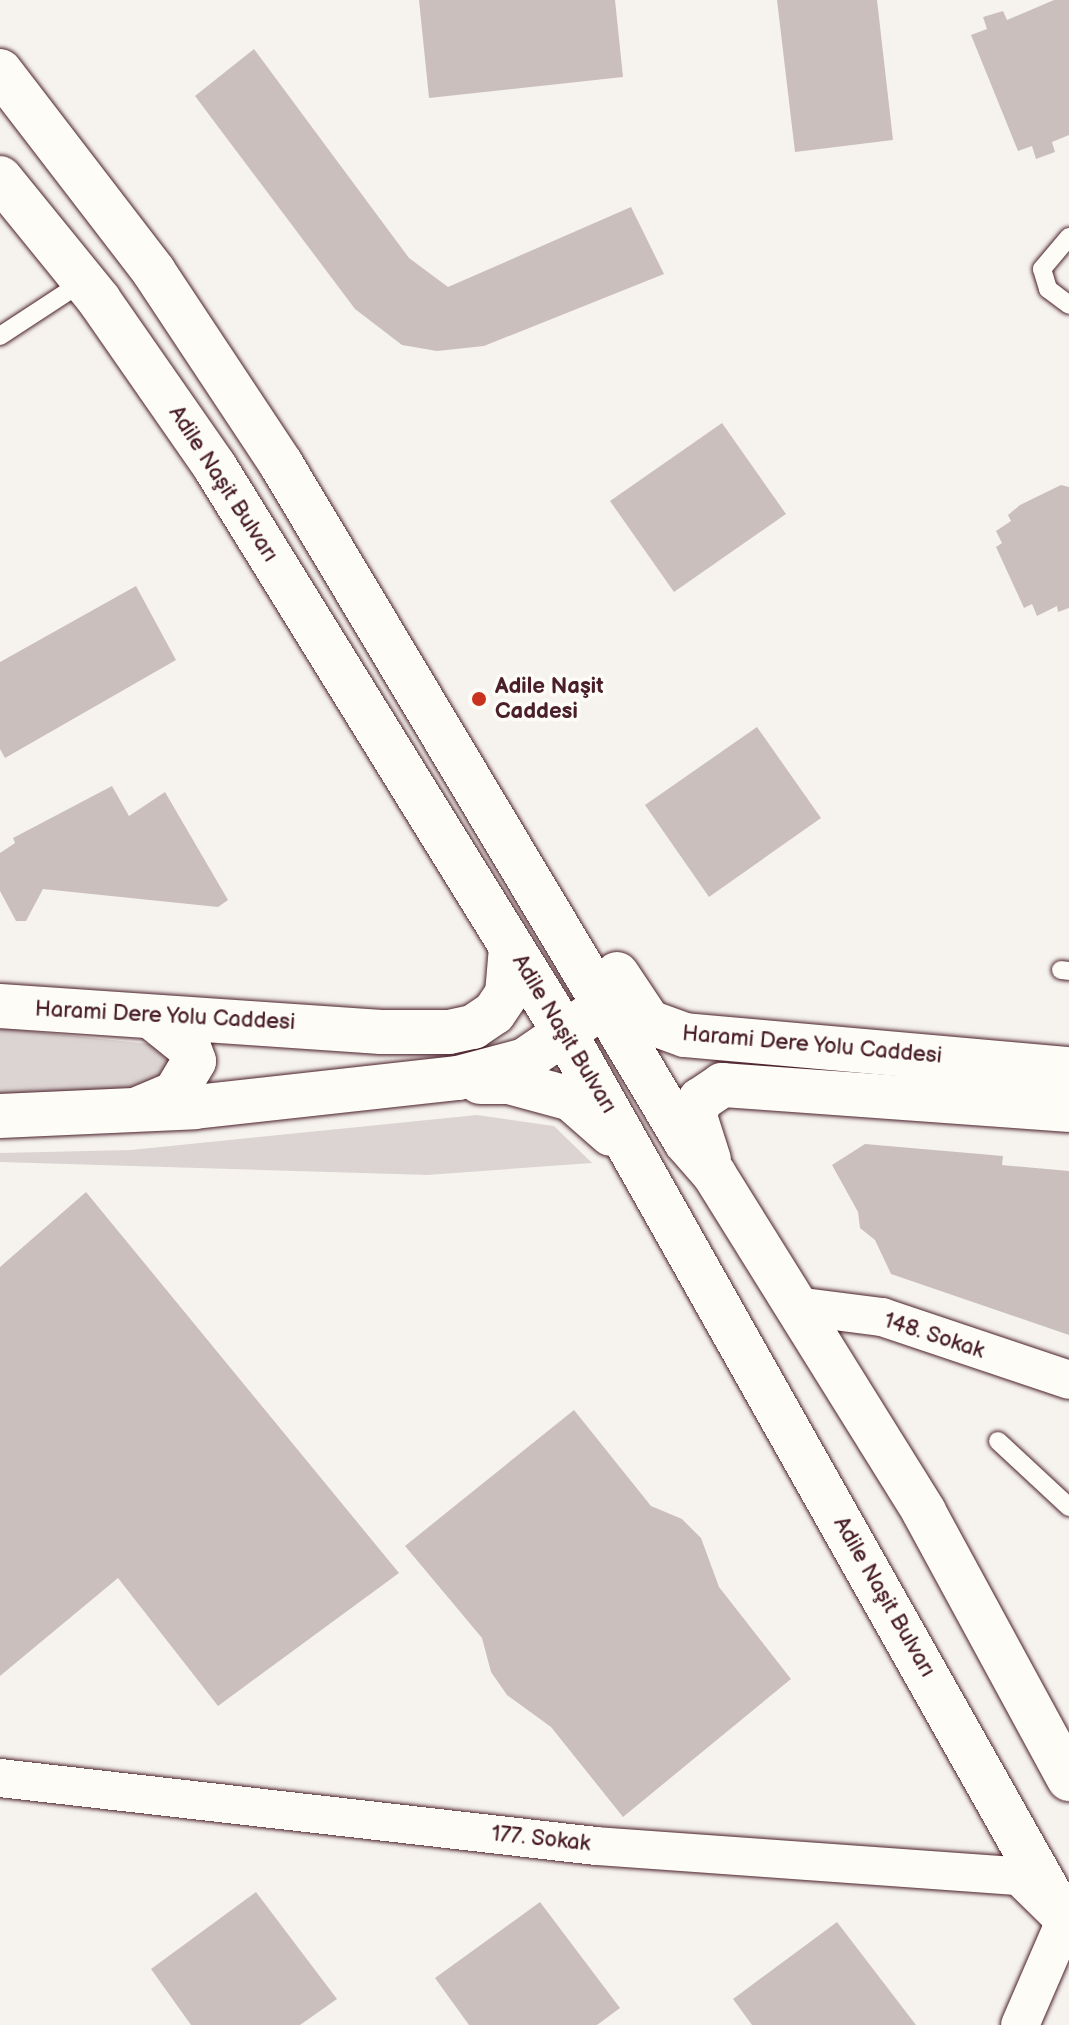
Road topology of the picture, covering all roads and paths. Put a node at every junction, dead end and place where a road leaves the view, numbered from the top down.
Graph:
1 (0, 71) edge
2 (0, 178) edge
3 (1069, 237) edge
4 (84, 281) junction
5 (1069, 305) edge
6 (0, 336) edge
7 (507, 835) junction
8 (511, 947) junction
9 (593, 983) junction
10 (0, 1006) edge
11 (154, 1019) junction
12 (566, 1035) junction
13 (1069, 1069) edge
14 (442, 1080) junction
15 (140, 1108) junction
16 (1069, 1110) edge
17 (0, 1116) edge
18 (714, 1174) junction
19 (663, 1201) junction
20 (796, 1306) junction
21 (1069, 1380) edge
22 (998, 1441) dead end
23 (1069, 1507) edge
24 (0, 1778) edge
25 (1069, 1779) edge
26 (1068, 1923) edge
27 (1020, 2025) edge

1 - 7 main road
2 - 4 main road, Adile Naşit Bulvarı
3 - 5 lane
4 - 6 lane
4 - 8 main road, Adile Naşit Bulvarı
7 - 9 main road
7 - 13 main road, Harami Dere Yolu Caddesi
8 - 11 main road, Harami Dere Yolu Caddesi
8 - 12 main road, Adile Naşit Bulvarı
9 - 12 main road
9 - 18 main road
10 - 11 main road, Harami Dere Yolu Caddesi
11 - 15 main road
12 - 14 main road
12 - 19 main road, Adile Naşit Bulvarı
14 - 15 main road
14 - 19 main road
15 - 17 main road
16 - 18 main road, Harami Dere Yolu Caddesi
18 - 20 main road
19 - 26 main road, Adile Naşit Bulvarı
20 - 21 street, 148. Sokak
20 - 25 main road
22 - 23 lane
24 - 26 street, 177. Sokak
26 - 27 street

